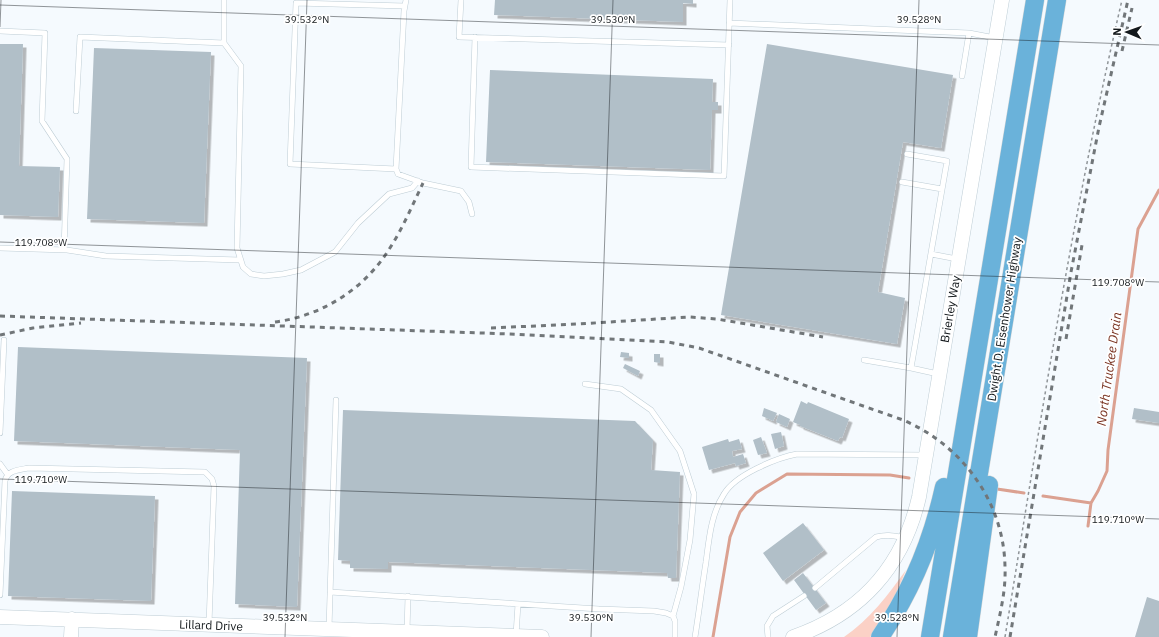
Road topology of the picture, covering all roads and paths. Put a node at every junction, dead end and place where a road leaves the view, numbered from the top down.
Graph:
1 (224, 0) edge
2 (406, 0) edge
3 (460, 0) edge
4 (730, 0) edge
5 (1002, 0) edge
6 (1035, 0) edge
7 (1057, 0) edge
8 (1068, 0) edge
9 (1122, 0) edge
10 (405, 6) junction
11 (729, 23) junction
12 (0, 31) edge
13 (969, 33) junction
14 (475, 37) junction
15 (996, 38) junction
16 (224, 43) junction
17 (728, 45) junction
18 (962, 76) dead end
19 (76, 111) dead end
20 (907, 154) dead end
21 (396, 169) junction
22 (418, 182) junction
23 (902, 182) dead end
24 (942, 189) junction
25 (1024, 194) junction
26 (472, 214) dead end
27 (0, 248) edge
28 (64, 250) junction
29 (931, 254) junction
30 (959, 259) junction
31 (240, 260) junction
32 (989, 283) junction
33 (4, 340) dead end
34 (864, 360) dead end
35 (911, 368) junction
36 (939, 374) junction
37 (585, 384) dead end
38 (336, 400) dead end
39 (988, 419) junction
40 (0, 433) edge
41 (926, 455) junction
42 (0, 464) edge
43 (8, 475) junction
44 (906, 538) junction
45 (1, 555) edge
46 (0, 587) edge
47 (815, 588) dead end
48 (330, 592) junction
49 (0, 595) edge
50 (408, 596) junction
51 (804, 596) dead end
52 (518, 604) junction
53 (673, 616) junction
54 (0, 617) edge
55 (72, 620) junction
56 (209, 625) junction
57 (329, 629) junction
58 (407, 632) junction
59 (360, 634) edge
60 (429, 635) edge
61 (488, 636) edge
62 (516, 636) junction
63 (71, 637) edge
64 (542, 637) edge
65 (675, 637) edge
66 (695, 637) edge
67 (768, 637) edge
68 (793, 637) edge
69 (880, 637) edge
70 (930, 637) edge
71 (952, 637) edge
72 (968, 637) edge
73 (1005, 637) edge

1 - 16 lane
2 - 10 lane
3 - 14 lane
4 - 11 lane
5 - 15 street, Brierley Way
6 - 32 highway, Dwight D. Eisenhower Highway
7 - 25 highway, Dwight D. Eisenhower Highway
8 - 25 highway
9 - 73 path
10 - 21 lane
10 - 21 lane
11 - 13 lane
11 - 17 lane
12 - 28 lane
13 - 15 lane
13 - 18 lane
14 - 17 lane
14 - 17 lane
15 - 30 street, Brierley Way
16 - 19 lane
16 - 31 lane
20 - 24 lane
21 - 22 lane
22 - 26 lane
22 - 31 lane
23 - 24 lane
24 - 29 lane
25 - 39 highway, Dwight D. Eisenhower Highway
27 - 28 lane
28 - 31 lane
29 - 30 lane
29 - 35 lane
30 - 36 street, Brierley Way
32 - 69 highway
32 - 70 highway, Dwight D. Eisenhower Highway
33 - 40 lane
34 - 35 lane
35 - 36 lane
36 - 41 street, Brierley Way
37 - 53 lane
38 - 48 lane
39 - 71 highway, Dwight D. Eisenhower Highway
39 - 72 highway
41 - 44 street, Brierley Way
41 - 66 lane
42 - 43 lane
43 - 45 lane
43 - 56 lane
44 - 47 lane
44 - 68 street, Brierley Way
45 - 46 lane
46 - 49 lane
48 - 50 lane
48 - 57 lane
50 - 52 lane
50 - 58 lane
51 - 67 lane
52 - 53 lane
52 - 62 lane
53 - 65 lane
54 - 55 street, Lillard Drive
55 - 56 street, Lillard Drive
55 - 63 street
56 - 57 street, Lillard Drive
57 - 59 street, Lillard Drive
58 - 59 street, Lillard Drive
58 - 60 street, Lillard Drive
60 - 61 street, Lillard Drive
61 - 62 street, Lillard Drive
62 - 64 street, Lillard Drive

